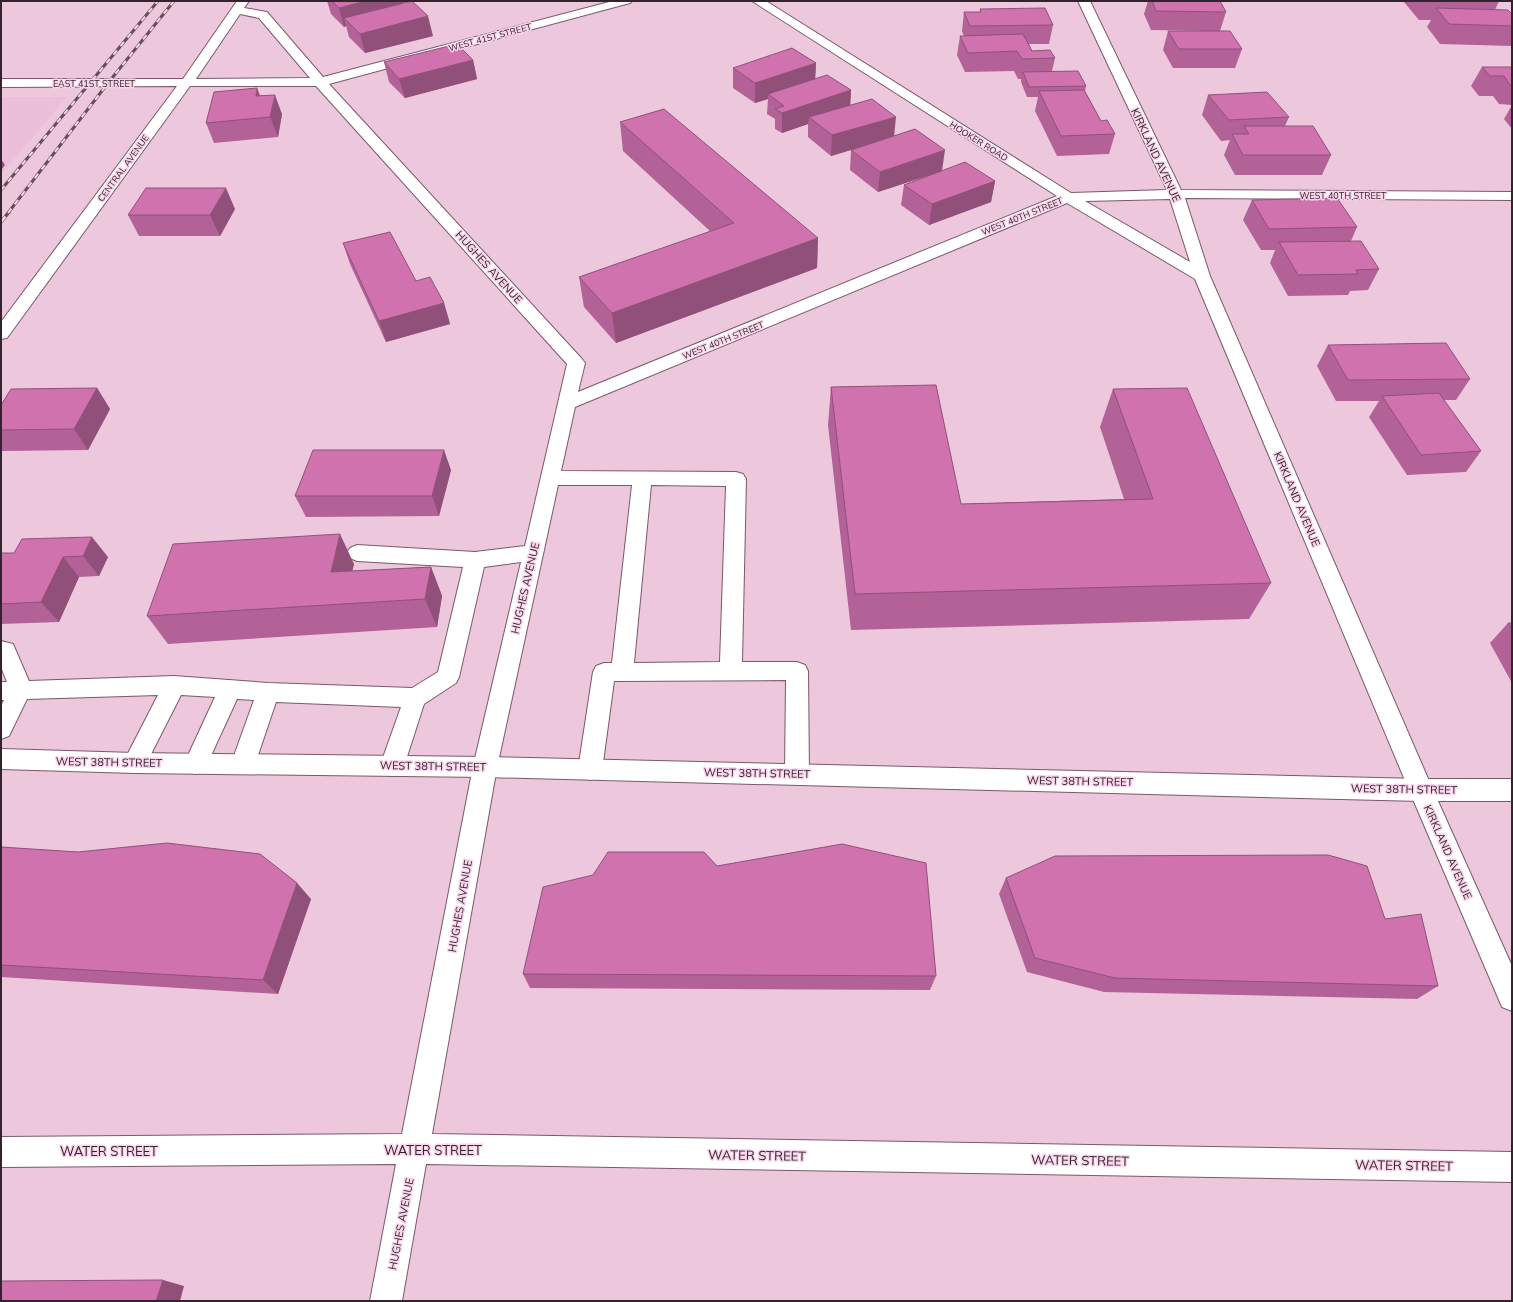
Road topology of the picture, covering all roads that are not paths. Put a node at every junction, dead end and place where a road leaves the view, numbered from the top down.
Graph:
1 (626, 1) edge
2 (758, 1) edge
3 (1084, 1) edge
4 (239, 6) edge
5 (320, 82) junction
6 (1, 83) edge
7 (186, 83) junction
8 (1176, 194) junction
9 (1512, 196) edge
10 (1068, 197) junction
11 (1202, 276) junction
12 (1, 334) edge
13 (566, 404) junction
14 (550, 478) junction
15 (642, 478) junction
16 (357, 553) dead end
17 (533, 553) junction
18 (475, 560) junction
19 (1, 650) edge
20 (731, 670) junction
21 (622, 671) junction
22 (174, 685) junction
23 (230, 689) junction
24 (11, 690) edge
25 (268, 692) junction
26 (415, 698) junction
27 (1, 729) edge
28 (1, 759) edge
29 (135, 763) junction
30 (196, 764) junction
31 (243, 764) junction
32 (392, 766) junction
33 (485, 767) junction
34 (590, 770) junction
35 (797, 774) junction
36 (1421, 790) junction
37 (1512, 790) edge
38 (1512, 997) edge
39 (415, 1149) junction
40 (1, 1152) edge
41 (1512, 1167) edge
42 (386, 1301) edge

1 - 5 street, WEST 41ST STREET
2 - 10 street, HOOKER ROAD
3 - 8 street, KIRKLAND AVENUE
4 - 5 street, HUGHES AVENUE
4 - 7 street, CENTRAL AVENUE
5 - 7 street, WEST 41ST STREET
5 - 13 street, HUGHES AVENUE
6 - 7 street, EAST 41ST STREET
7 - 12 street, CENTRAL AVENUE
8 - 9 street, WEST 40TH STREET
8 - 10 street, WEST 40TH STREET
8 - 11 street, KIRKLAND AVENUE
10 - 11 street, HOOKER ROAD
10 - 13 street, WEST 40TH STREET
11 - 36 street, KIRKLAND AVENUE
13 - 14 street, HUGHES AVENUE
14 - 15 street
14 - 17 street, HUGHES AVENUE
15 - 20 street
15 - 21 street
16 - 18 street
17 - 18 street
17 - 33 street, HUGHES AVENUE
18 - 26 street
19 - 24 street
20 - 21 street
20 - 35 street
21 - 34 street
22 - 23 street
22 - 24 street
22 - 29 street
23 - 25 street
23 - 30 street
24 - 27 street
25 - 26 street
25 - 31 street
26 - 32 street
28 - 29 street, WEST 38TH STREET
29 - 30 street, WEST 38TH STREET
30 - 31 street, WEST 38TH STREET
31 - 32 street, WEST 38TH STREET
32 - 33 street, WEST 38TH STREET
33 - 34 street, WEST 38TH STREET
33 - 39 street, HUGHES AVENUE
34 - 35 street, WEST 38TH STREET
35 - 36 street, WEST 38TH STREET
36 - 37 street, WEST 38TH STREET
36 - 38 street, KIRKLAND AVENUE
39 - 40 street, WATER STREET
39 - 41 street, WATER STREET
39 - 42 street, HUGHES AVENUE

